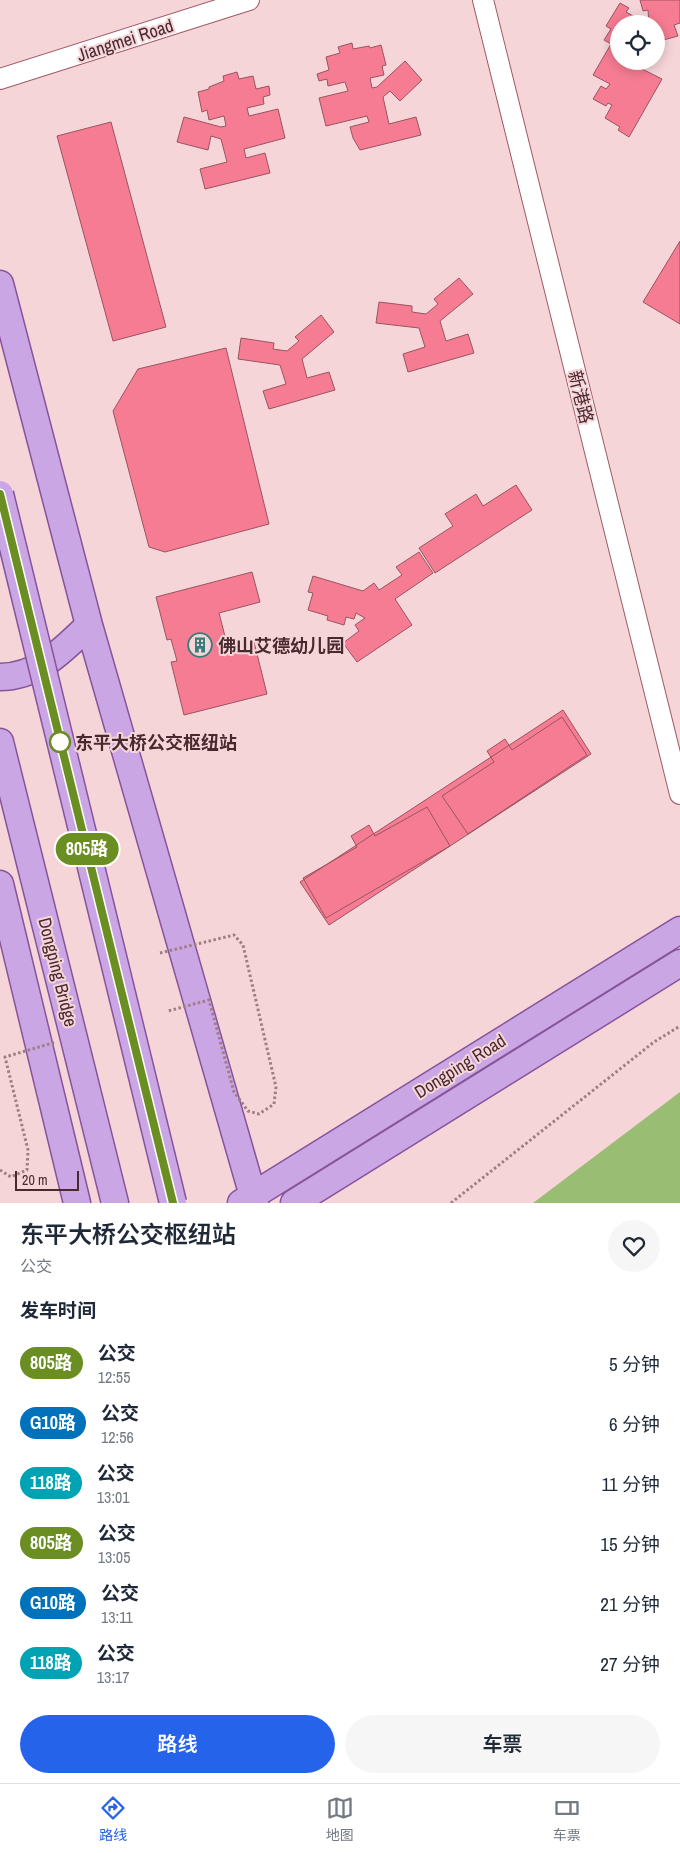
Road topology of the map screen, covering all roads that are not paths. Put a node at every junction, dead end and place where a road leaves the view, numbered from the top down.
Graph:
1 (250, 0) edge
2 (483, 0) edge
3 (0, 79) edge
4 (0, 284) edge
5 (0, 494) edge
6 (88, 625) junction
7 (0, 677) edge
8 (0, 742) edge
9 (680, 794) edge
10 (0, 884) edge
11 (680, 930) edge
12 (680, 963) edge
13 (249, 1201) edge
14 (77, 1203) edge
15 (115, 1203) edge
16 (173, 1203) edge
17 (294, 1203) edge

1 - 3 street, Jiangmei Road
2 - 9 street, 新港路
4 - 6 main road
5 - 16 main road, bridge
6 - 7 main road
6 - 13 main road
8 - 15 main road, Dongping Bridge
10 - 14 main road
11 - 13 main road, Dongping Road
12 - 17 main road, Dongping Road

